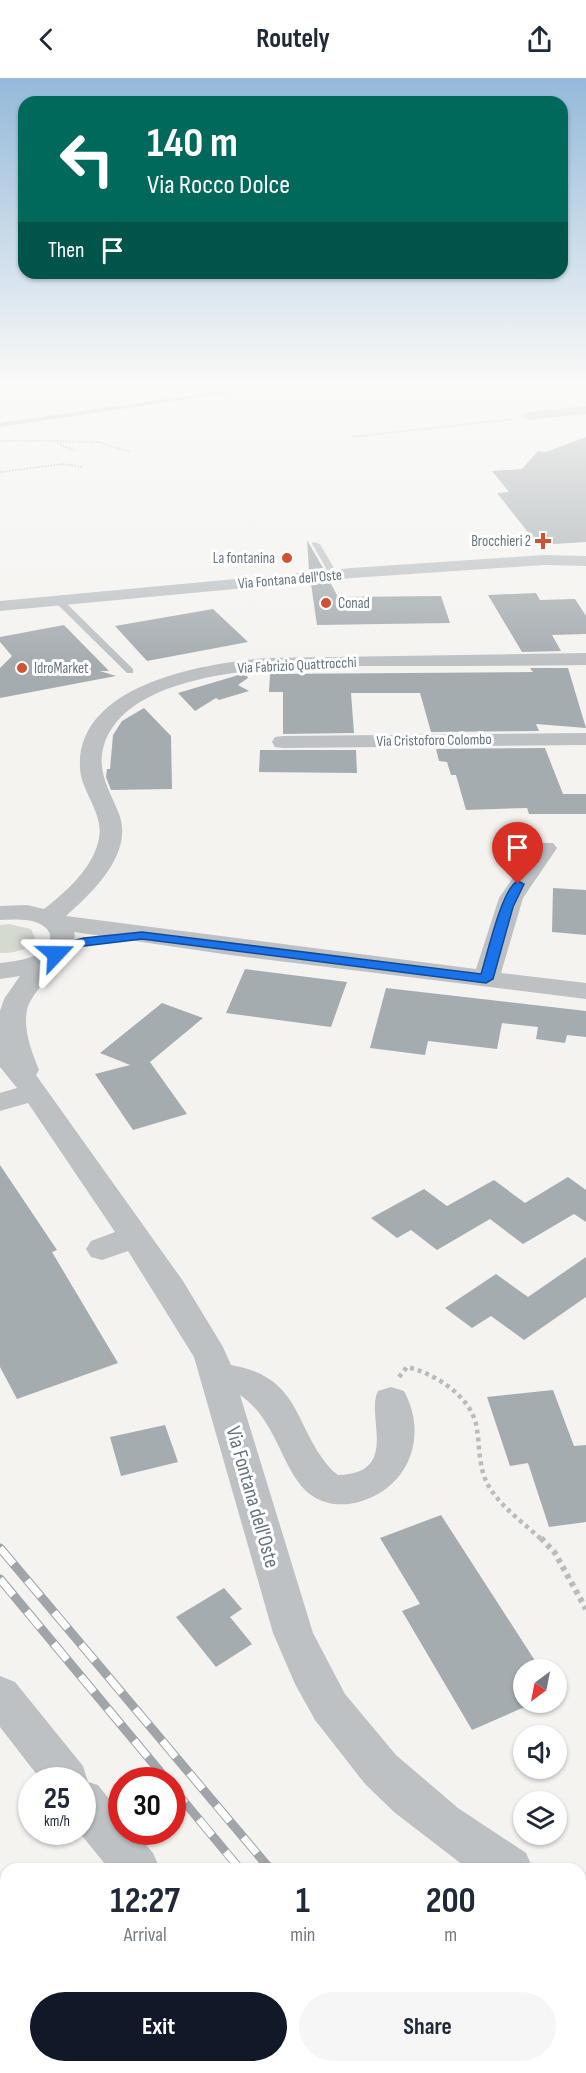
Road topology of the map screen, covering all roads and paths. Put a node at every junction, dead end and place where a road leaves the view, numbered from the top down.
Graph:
1 (316, 543) dead end
2 (586, 554) edge
3 (544, 560) junction
4 (586, 561) edge
5 (334, 575) junction
6 (200, 587) junction
7 (58, 600) junction
8 (213, 600) dead end
9 (36, 602) junction
10 (0, 606) edge
11 (0, 613) edge
12 (586, 659) edge
13 (130, 671) dead end
14 (586, 739) edge
15 (283, 742) dead end
16 (545, 848) dead end
17 (0, 913) edge
18 (52, 920) junction
19 (142, 935) junction
20 (55, 953) junction
21 (0, 970) edge
22 (486, 979) junction
23 (586, 991) edge
24 (0, 1049) edge
25 (33, 1090) junction
26 (0, 1102) edge
27 (135, 1237) junction
28 (102, 1249) dead end
29 (218, 1376) junction
30 (395, 1390) joint
31 (586, 1610) edge
32 (0, 1695) edge
33 (57, 1767) edge
34 (96, 1818) edge
35 (132, 1863) edge
36 (501, 1863) edge

1 - 5 lane
2 - 3 street, Via Fontana dell'Oste
3 - 4 street, Via Fontana dell'Oste
3 - 5 street, Via Fontana dell'Oste
5 - 6 street, Via Fontana dell'Oste
6 - 7 street, Via Fontana dell'Oste
6 - 8 street
7 - 9 street, Via Fontana dell'Oste
7 - 13 lane
9 - 10 street, Via Fontana dell'Oste
9 - 11 street, Via Fontana dell'Oste
12 - 18 street, Via Fabrizio Quattrocchi
14 - 15 street, Via Cristoforo Colombo
16 - 22 street
17 - 18 street
18 - 19 street
18 - 20 street
19 - 20 street
19 - 22 street
20 - 21 street
20 - 25 street, Via Fontana dell'Oste
22 - 23 street
24 - 25 street, Via Fontana dell'Oste
25 - 26 street
25 - 27 street, Via Fontana dell'Oste
27 - 28 street
27 - 29 street, Via Fontana dell'Oste
29 - 30 street
29 - 36 street, Via Fontana dell'Oste
30 - 31 path
32 - 33 street
34 - 35 street

